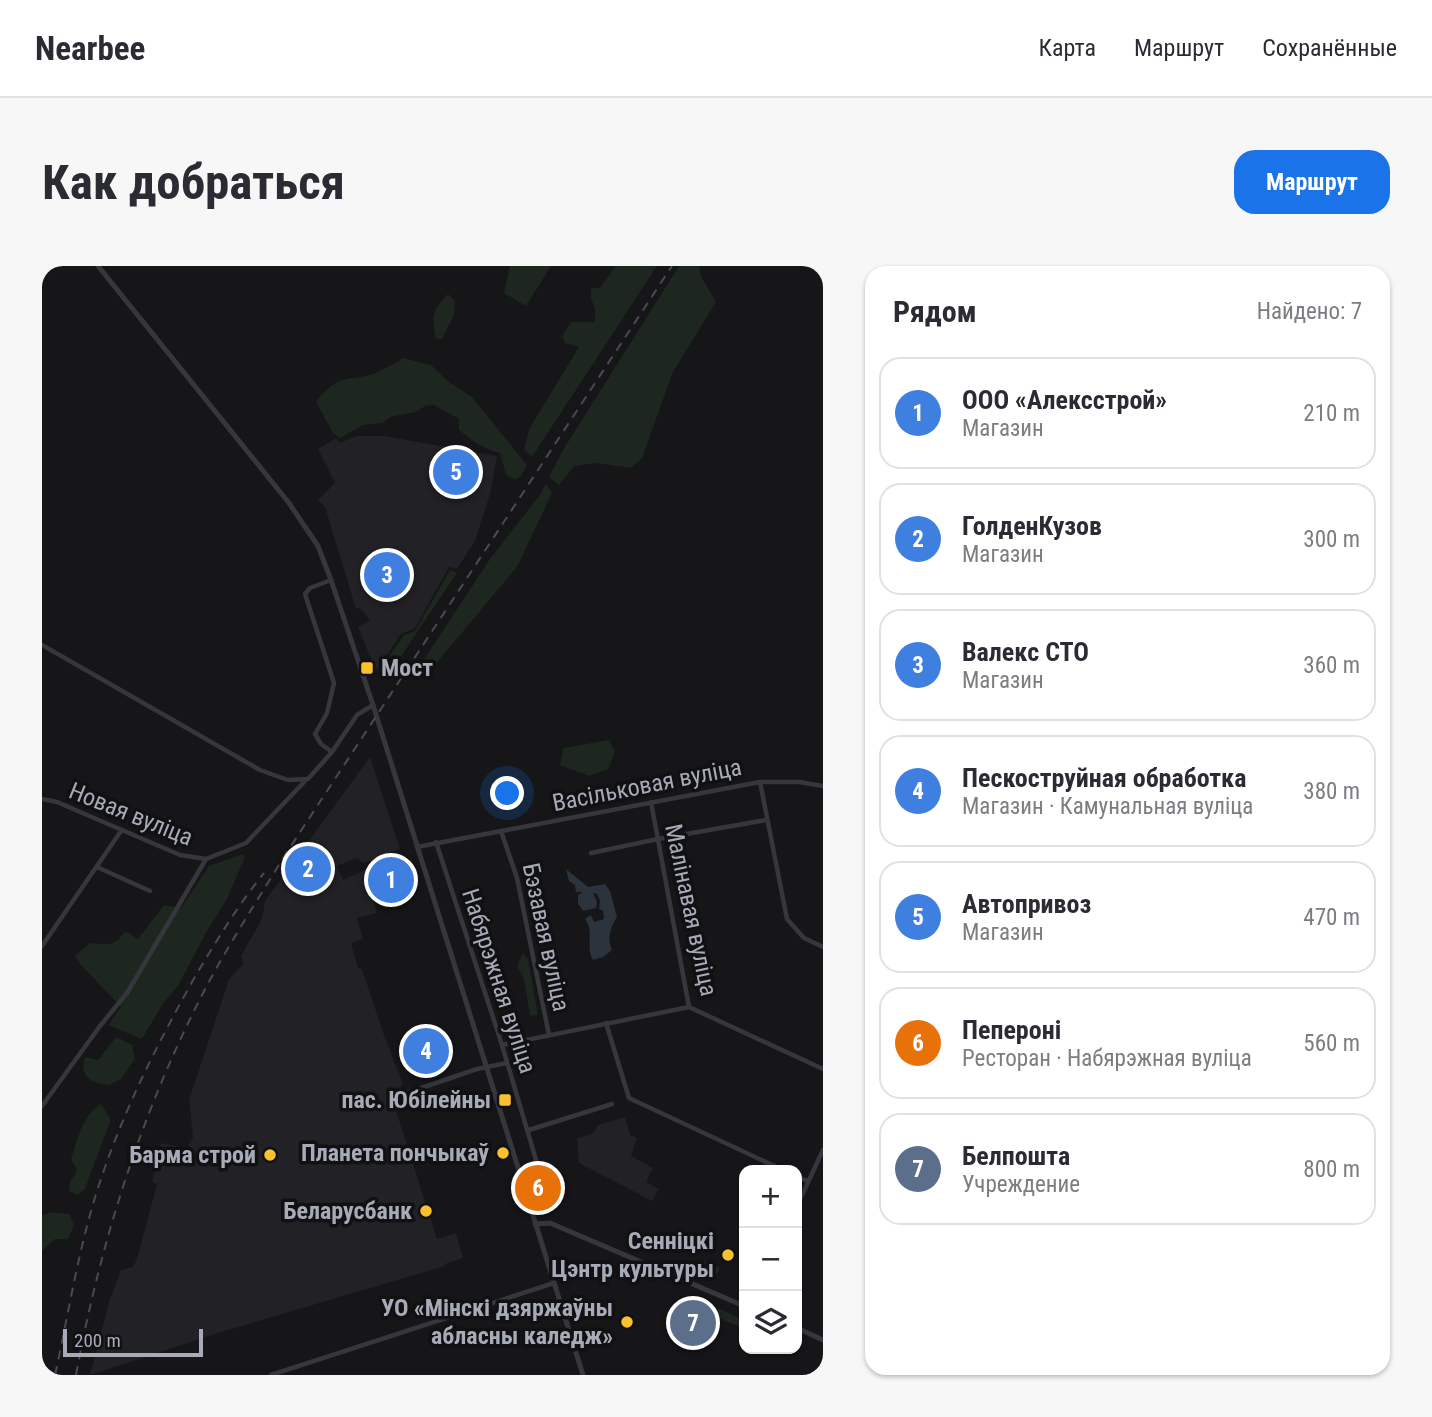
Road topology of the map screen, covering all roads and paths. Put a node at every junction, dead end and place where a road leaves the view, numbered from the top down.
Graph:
1 (98, 266) edge
2 (331, 580) junction
3 (42, 645) edge
4 (373, 705) junction
5 (332, 752) junction
6 (308, 779) junction
7 (760, 782) junction
8 (823, 786) edge
9 (42, 799) edge
10 (651, 802) junction
11 (766, 820) junction
12 (121, 831) junction
13 (501, 831) junction
14 (658, 839) junction
15 (436, 842) junction
16 (417, 847) junction
17 (591, 853) dead end
18 (206, 859) junction
19 (97, 867) junction
20 (150, 891) dead end
21 (42, 946) edge
22 (823, 947) edge
23 (689, 1007) junction
24 (606, 1023) junction
25 (549, 1035) junction
26 (502, 1045) junction
27 (507, 1063) junction
28 (487, 1067) junction
29 (823, 1069) edge
30 (392, 1098) dead end
31 (612, 1104) dead end
32 (42, 1106) edge
33 (529, 1130) junction
34 (823, 1150) edge
35 (772, 1165) edge
36 (802, 1179) edge
37 (808, 1181) junction
38 (544, 1187) dead end
39 (802, 1195) edge
40 (535, 1224) junction
41 (554, 1283) junction
42 (739, 1304) edge
43 (802, 1330) edge
44 (823, 1340) edge
45 (271, 1375) edge
46 (583, 1375) edge

1 - 2 street
2 - 4 street
2 - 5 street
3 - 6 street
4 - 5 street
4 - 16 street
5 - 6 street
6 - 18 street, Новая вуліца
7 - 8 street, Васільковая вуліца
7 - 10 street, Васільковая вуліца
7 - 11 street
9 - 12 street, Новая вуліца
10 - 13 street, Васільковая вуліца
10 - 14 street, Малінавая вуліца
11 - 14 street
11 - 22 street
12 - 18 street, Новая вуліца
12 - 19 street
13 - 15 street, Васільковая вуліца
13 - 25 street, Бэзавая вуліца
14 - 17 street
14 - 23 street, Малінавая вуліца
15 - 16 street, Васільковая вуліца
15 - 26 street, Набярэжная вуліца
16 - 28 street
18 - 32 street
19 - 20 street
19 - 21 street
23 - 24 street, Бэзавая вуліца
23 - 29 street, Малінавая вуліца
24 - 25 street, Бэзавая вуліца
24 - 35 street
25 - 26 street
26 - 27 street, Набярэжная вуліца
27 - 28 street
27 - 33 street, Набярэжная вуліца
28 - 30 street
28 - 40 street
31 - 33 street
33 - 38 street, Набярэжная вуліца
34 - 37 street
36 - 37 street
37 - 39 street
40 - 41 street
40 - 42 street
41 - 45 street
41 - 46 street
43 - 44 street

